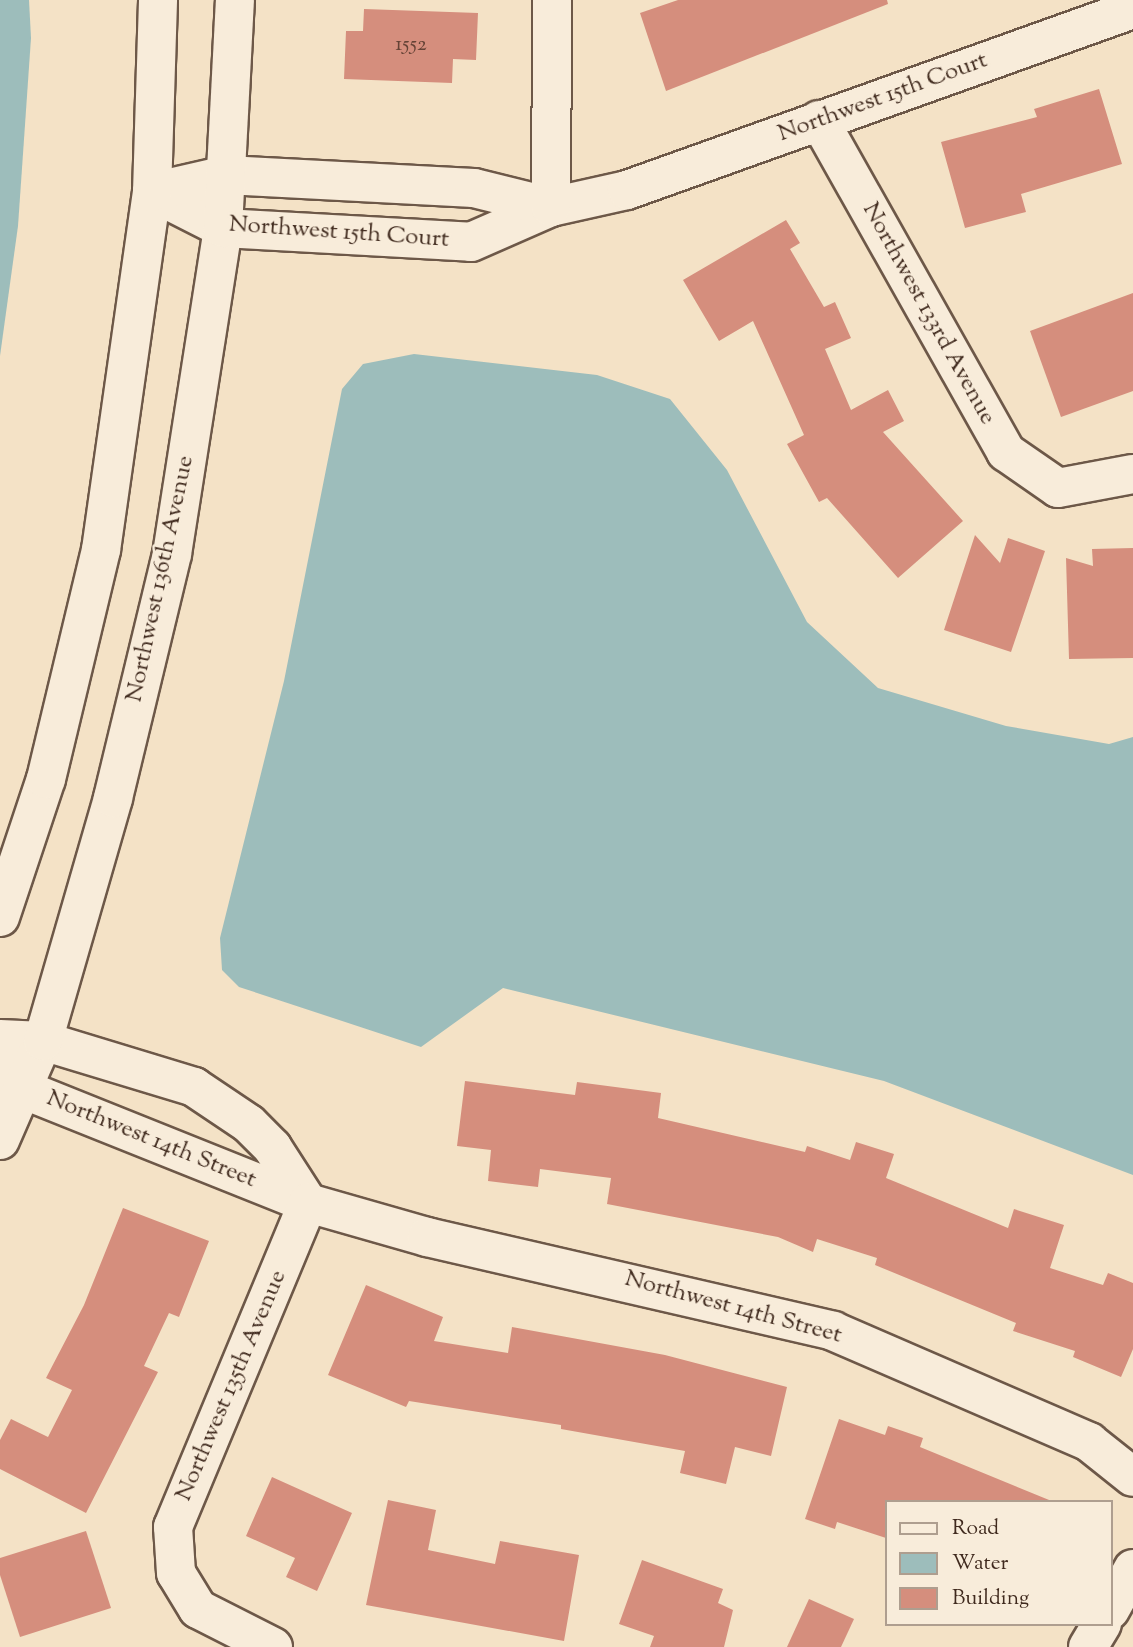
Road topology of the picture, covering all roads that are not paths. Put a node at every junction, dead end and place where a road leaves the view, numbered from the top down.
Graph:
1 (158, 0) edge
2 (234, 0) edge
3 (552, 0) edge
4 (1133, 9) edge
5 (819, 120) junction
6 (226, 175) junction
7 (152, 192) junction
8 (551, 207) junction
9 (223, 228) junction
10 (1133, 474) edge
11 (0, 917) edge
12 (0, 1039) edge
13 (43, 1041) junction
14 (12, 1080) edge
15 (0, 1140) edge
16 (308, 1203) junction
17 (1133, 1477) edge
18 (1133, 1569) edge
19 (1112, 1606) edge
20 (1101, 1626) edge
21 (274, 1647) edge
22 (1088, 1647) edge

1 - 7 street
2 - 6 street, Northwest 136th Avenue
3 - 8 street
4 - 5 street, Northwest 15th Court
5 - 8 street, Northwest 15th Court
5 - 10 street, Northwest 133rd Avenue
6 - 7 street, Northwest 15th Court
6 - 8 street, Northwest 15th Court
6 - 9 street, Northwest 136th Avenue
7 - 9 street, Northwest 15th Court
7 - 11 street
8 - 9 street, Northwest 15th Court
9 - 13 street, Northwest 136th Avenue
12 - 13 street, Northwest 14th Street
13 - 14 street, Northwest 136th Avenue
13 - 16 street, Northwest 14th Street
14 - 15 street, Northwest 136th Avenue
14 - 16 street, Northwest 14th Street
16 - 17 street, Northwest 14th Street
16 - 21 street, Northwest 135th Avenue
18 - 19 street
20 - 22 street

